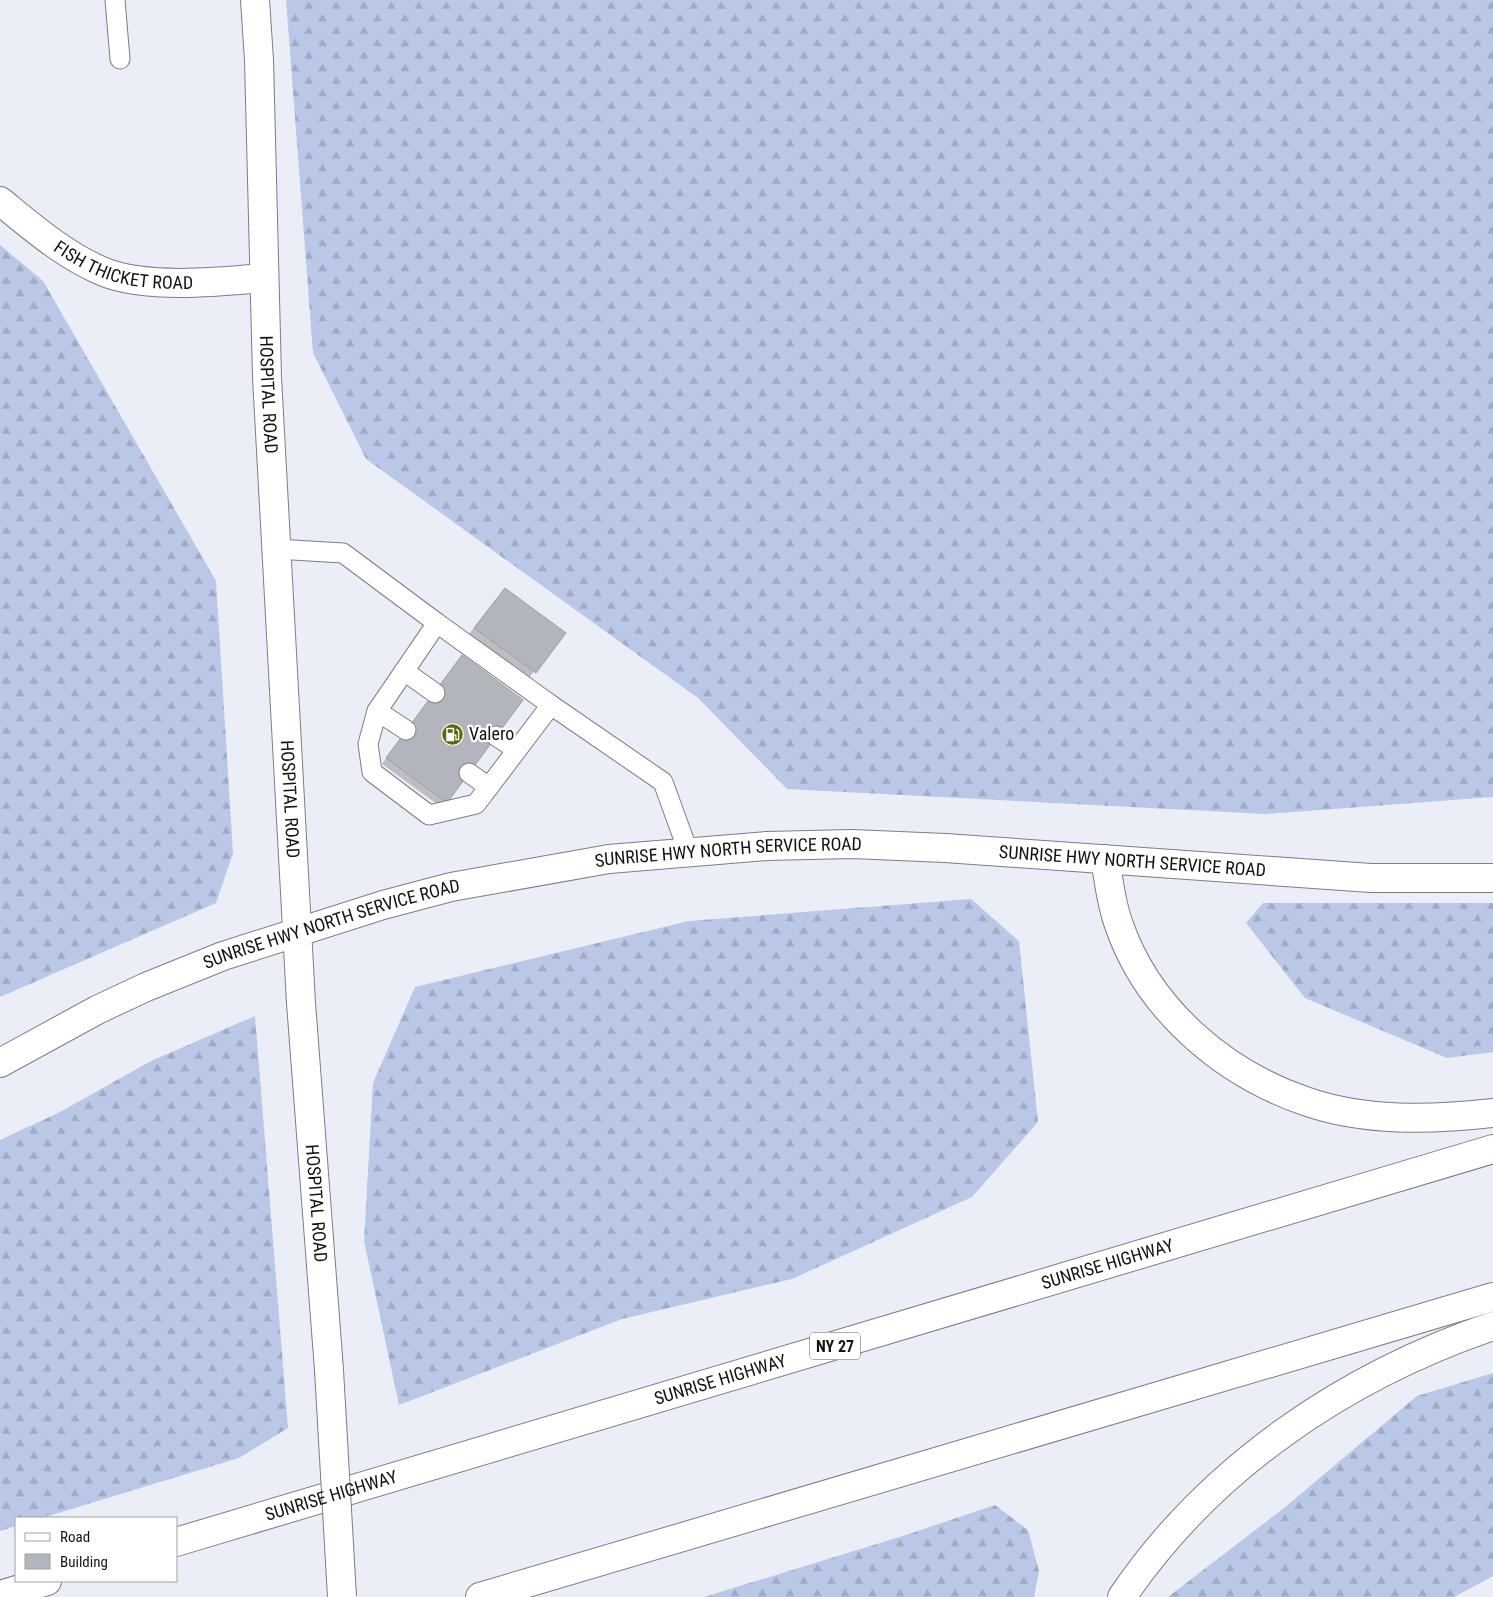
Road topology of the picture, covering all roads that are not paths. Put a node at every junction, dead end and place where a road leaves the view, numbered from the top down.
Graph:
1 (115, 0) edge
2 (255, 0) edge
3 (120, 58) dead end
4 (0, 201) edge
5 (263, 278) junction
6 (276, 549) junction
7 (437, 623) junction
8 (404, 671) junction
9 (435, 693) dead end
10 (551, 704) junction
11 (377, 711) junction
12 (406, 730) dead end
13 (496, 736) dead end
14 (517, 750) junction
15 (469, 773) dead end
16 (490, 787) junction
17 (688, 851) junction
18 (1105, 858) junction
19 (1493, 878) edge
20 (297, 932) junction
21 (0, 1063) edge
22 (1493, 1113) edge
23 (1493, 1149) edge
24 (1493, 1297) edge
25 (1493, 1326) edge
26 (178, 1541) edge
27 (44, 1582) edge
28 (0, 1595) edge
29 (342, 1597) edge
30 (480, 1597) edge
31 (1122, 1597) edge

1 - 3 lane
2 - 5 main road, HOSPITAL ROAD
4 - 5 main road, FISH THICKET ROAD
5 - 6 main road, HOSPITAL ROAD
6 - 7 lane
6 - 20 main road, HOSPITAL ROAD
7 - 8 lane
7 - 10 lane
8 - 9 lane
8 - 11 lane
10 - 14 lane
10 - 17 lane
11 - 12 lane
11 - 16 lane
13 - 14 lane
14 - 16 lane
15 - 16 lane
17 - 18 main road, SUNRISE HWY NORTH SERVICE ROAD
17 - 20 main road, SUNRISE HWY NORTH SERVICE ROAD
18 - 19 main road, SUNRISE HWY NORTH SERVICE ROAD
18 - 22 main road
20 - 21 main road, SUNRISE HWY NORTH SERVICE ROAD
20 - 29 main road, HOSPITAL ROAD, bridge
23 - 26 main road, SUNRISE HIGHWAY / NY 27
24 - 30 main road
25 - 31 main road
27 - 28 main road

